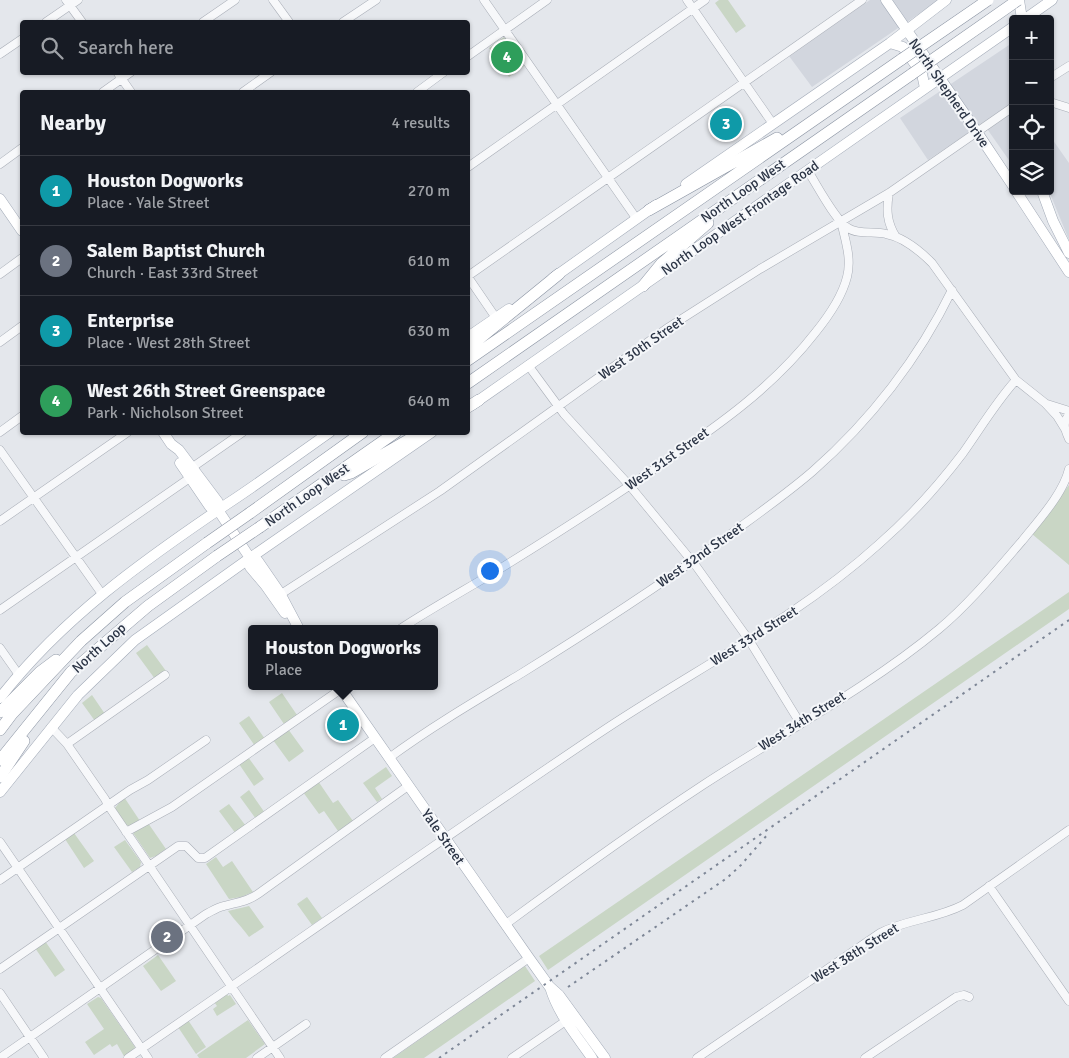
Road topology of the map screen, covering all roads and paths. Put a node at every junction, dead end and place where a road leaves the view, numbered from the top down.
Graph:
1 (78, 0) edge
2 (235, 0) edge
3 (273, 0) edge
4 (376, 0) edge
5 (484, 0) edge
6 (547, 0) edge
7 (687, 0) edge
8 (705, 0) edge
9 (862, 0) edge
10 (886, 0) edge
11 (946, 0) edge
12 (988, 0) edge
13 (1019, 0) edge
14 (1033, 0) edge
15 (1050, 2) edge
16 (68, 3) edge
17 (693, 9) junction
18 (1023, 15) edge
19 (1030, 15) edge
20 (48, 20) edge
21 (81, 20) edge
22 (206, 20) edge
23 (288, 20) edge
24 (346, 20) edge
25 (505, 30) junction
26 (1009, 30) edge
27 (906, 31) junction
28 (20, 40) edge
29 (890, 44) junction
30 (0, 54) edge
31 (470, 55) edge
32 (1069, 66) edge
33 (267, 75) edge
34 (440, 75) edge
35 (1054, 75) edge
36 (119, 76) edge
37 (940, 78) junction
38 (744, 82) junction
39 (925, 88) junction
40 (104, 90) edge
41 (130, 90) edge
42 (246, 90) edge
43 (420, 90) edge
44 (839, 103) junction
45 (1054, 103) edge
46 (557, 104) junction
47 (1069, 108) edge
48 (1009, 110) edge
49 (773, 124) junction
50 (976, 132) junction
51 (20, 149) edge
52 (0, 164) edge
53 (470, 166) edge
54 (808, 171) junction
55 (608, 177) junction
56 (1009, 180) edge
57 (755, 183) junction
58 (889, 193) junction
59 (1019, 195) edge
60 (1043, 195) edge
61 (0, 199) edge
62 (649, 210) junction
63 (636, 218) junction
64 (841, 221) junction
65 (20, 227) edge
66 (896, 237) junction
67 (1066, 255) edge
68 (20, 259) edge
69 (1069, 272) edge
70 (0, 274) edge
71 (559, 274) junction
72 (470, 275) edge
73 (470, 279) edge
74 (643, 286) junction
75 (952, 290) junction
76 (496, 318) junction
77 (20, 327) edge
78 (470, 336) edge
79 (0, 342) edge
80 (470, 346) edge
81 (470, 359) edge
82 (528, 365) junction
83 (1016, 380) junction
84 (470, 382) edge
85 (478, 400) joint
86 (1045, 404) junction
87 (470, 406) edge
88 (558, 407) junction
89 (1069, 411) edge
90 (1069, 415) edge
91 (20, 417) edge
92 (1065, 429) junction
93 (0, 432) edge
94 (124, 435) edge
95 (165, 435) edge
96 (239, 435) edge
97 (326, 435) edge
98 (359, 435) edge
99 (392, 435) edge
100 (417, 435) edge
101 (428, 435) edge
102 (1069, 439) edge
103 (0, 450) edge
104 (1069, 468) edge
105 (191, 473) junction
106 (1066, 478) edge
107 (328, 480) junction
108 (630, 486) junction
109 (34, 498) junction
110 (218, 510) junction
111 (0, 521) edge
112 (207, 542) joint
113 (217, 556) joint
114 (76, 557) junction
115 (250, 558) junction
116 (692, 562) junction
117 (102, 594) junction
118 (278, 597) junction
119 (0, 610) edge
120 (296, 625) edge
121 (407, 625) edge
122 (749, 640) junction
123 (81, 641) junction
124 (0, 648) edge
125 (72, 672) junction
126 (19, 675) junction
127 (165, 675) dead end
128 (336, 690) edge
129 (342, 690) edge
130 (0, 698) edge
131 (0, 712) edge
132 (800, 723) junction
133 (51, 727) junction
134 (0, 730) edge
135 (375, 738) junction
136 (206, 740) dead end
137 (67, 744) junction
138 (389, 758) junction
139 (0, 760) edge
140 (0, 777) edge
141 (408, 786) junction
142 (0, 792) edge
143 (108, 806) junction
144 (1069, 830) edge
145 (126, 832) junction
146 (445, 839) junction
147 (0, 842) edge
148 (148, 866) junction
149 (18, 868) junction
150 (0, 880) edge
151 (989, 886) junction
152 (506, 924) junction
153 (189, 925) junction
154 (58, 928) junction
155 (529, 958) junction
156 (0, 969) edge
157 (232, 986) junction
158 (99, 989) junction
159 (0, 993) edge
160 (969, 997) dead end
161 (1069, 1001) edge
162 (570, 1018) junction
163 (306, 1024) dead end
164 (30, 1037) junction
165 (588, 1043) junction
166 (272, 1047) junction
167 (141, 1048) junction
168 (0, 1058) edge
169 (44, 1058) edge
170 (128, 1058) edge
171 (148, 1058) edge
172 (257, 1058) edge
173 (280, 1058) edge
174 (385, 1058) edge
175 (512, 1058) edge
176 (592, 1058) edge
177 (605, 1058) edge
178 (697, 1058) edge
179 (865, 1058) edge

1 - 16 street
2 - 22 street
3 - 23 street
4 - 24 street
5 - 25 street
6 - 25 street
7 - 17 street
8 - 17 street
9 - 38 street
10 - 27 main road, North Shepherd Drive
11 - 27 main road
12 - 44 highway, North Loop West, bridge
13 - 18 main road
13 - 57 highway, North Loop West, bridge
14 - 15 main road
15 - 19 main road
16 - 20 street
16 - 21 street
17 - 38 street
17 - 46 street
25 - 31 street
25 - 46 street
26 - 37 main road, North Loop West Frontage Road
27 - 29 main road
27 - 37 main road, North Shepherd Drive
28 - 30 street
29 - 39 main road
29 - 49 main road
32 - 35 street
33 - 42 street
34 - 43 street
36 - 40 street
36 - 41 street
37 - 39 main road, North Loop West Frontage Road
37 - 50 main road, North Shepherd Drive
38 - 49 street
38 - 55 street
39 - 54 main road, North Loop West Frontage Road
44 - 62 highway
44 - 81 highway, North Loop West
45 - 47 street
46 - 53 street
46 - 55 street
48 - 50 street, West 30th Street
49 - 62 main road
50 - 56 main road, North Shepherd Drive
50 - 58 street, West 30th Street
51 - 52 street
54 - 64 street
54 - 74 main road, North Loop West Frontage Road
55 - 63 street
55 - 72 street
57 - 74 highway
57 - 84 highway, North Loop West
58 - 64 street, West 30th Street
58 - 66 street
59 - 67 main road
60 - 67 main road
61 - 65 main road
62 - 63 main road
63 - 71 main road
64 - 66 street
64 - 88 street, West 30th Street
64 - 108 street, West 31st Street
66 - 75 street
67 - 69 main road
68 - 70 street
71 - 76 main road
71 - 80 highway
73 - 76 street
74 - 82 main road, North Loop West Frontage Road
75 - 83 street
75 - 116 street, West 32nd Street
76 - 78 main road
77 - 79 street
82 - 85 main road, North Loop West Frontage Road
82 - 88 street
83 - 86 street
83 - 122 street, West 33rd Street
85 - 87 highway
86 - 89 street
86 - 92 street
88 - 108 street
88 - 118 street, West 30th Street
90 - 92 street
91 - 93 street
92 - 102 street
94 - 109 street
95 - 105 main road
96 - 105 street
97 - 110 main road
98 - 112 highway, North Loop West, bridge
99 - 107 highway, North Loop West
100 - 107 highway
101 - 115 main road
103 - 109 street
104 - 106 street, West 34th Street
105 - 110 main road
105 - 114 street
106 - 132 street, West 34th Street
107 - 113 highway, North Loop West, bridge
108 - 116 street
108 - 121 street, West 31st Street
109 - 111 street
109 - 114 street
110 - 115 main road
110 - 117 main road
112 - 123 highway, North Loop
113 - 125 highway, North Loop
114 - 117 street
114 - 119 street
115 - 118 main road
115 - 133 main road
116 - 122 street
116 - 138 street, West 32nd Street
117 - 126 main road
118 - 120 main road
122 - 132 street
122 - 146 street, West 33rd Street
123 - 131 highway
123 - 134 highway, North Loop
124 - 126 street
125 - 139 highway, North Loop
125 - 140 highway
126 - 130 main road
127 - 137 street
128 - 145 street
129 - 135 main road, Yale Street
132 - 152 street, West 34th Street
133 - 137 street
133 - 142 main road
135 - 138 main road, Yale Street
135 - 148 street
136 - 143 street
137 - 143 street
138 - 141 main road, Yale Street
141 - 146 main road, Yale Street
141 - 153 street
143 - 145 street
143 - 149 street
144 - 151 street, West 38th Street
145 - 148 street
146 - 152 main road, Yale Street
146 - 157 street, West 33rd Street
147 - 149 street
148 - 153 street
148 - 154 street
149 - 150 street
149 - 154 street
151 - 161 street
151 - 178 street, West 38th Street
152 - 155 main road, Yale Street
153 - 157 street
153 - 158 street
154 - 156 street
154 - 158 street
155 - 162 main road, Yale Street
155 - 174 street
157 - 166 street
157 - 167 street, West 33rd Street
158 - 164 street
158 - 167 street
159 - 164 street
160 - 179 street
162 - 165 main road, Yale Street
162 - 175 street
163 - 166 street
164 - 168 street
164 - 169 street
165 - 176 main road, Yale Street
165 - 177 main road, Yale Street
166 - 172 street
166 - 173 street
167 - 170 street, West 33rd Street
167 - 171 street

